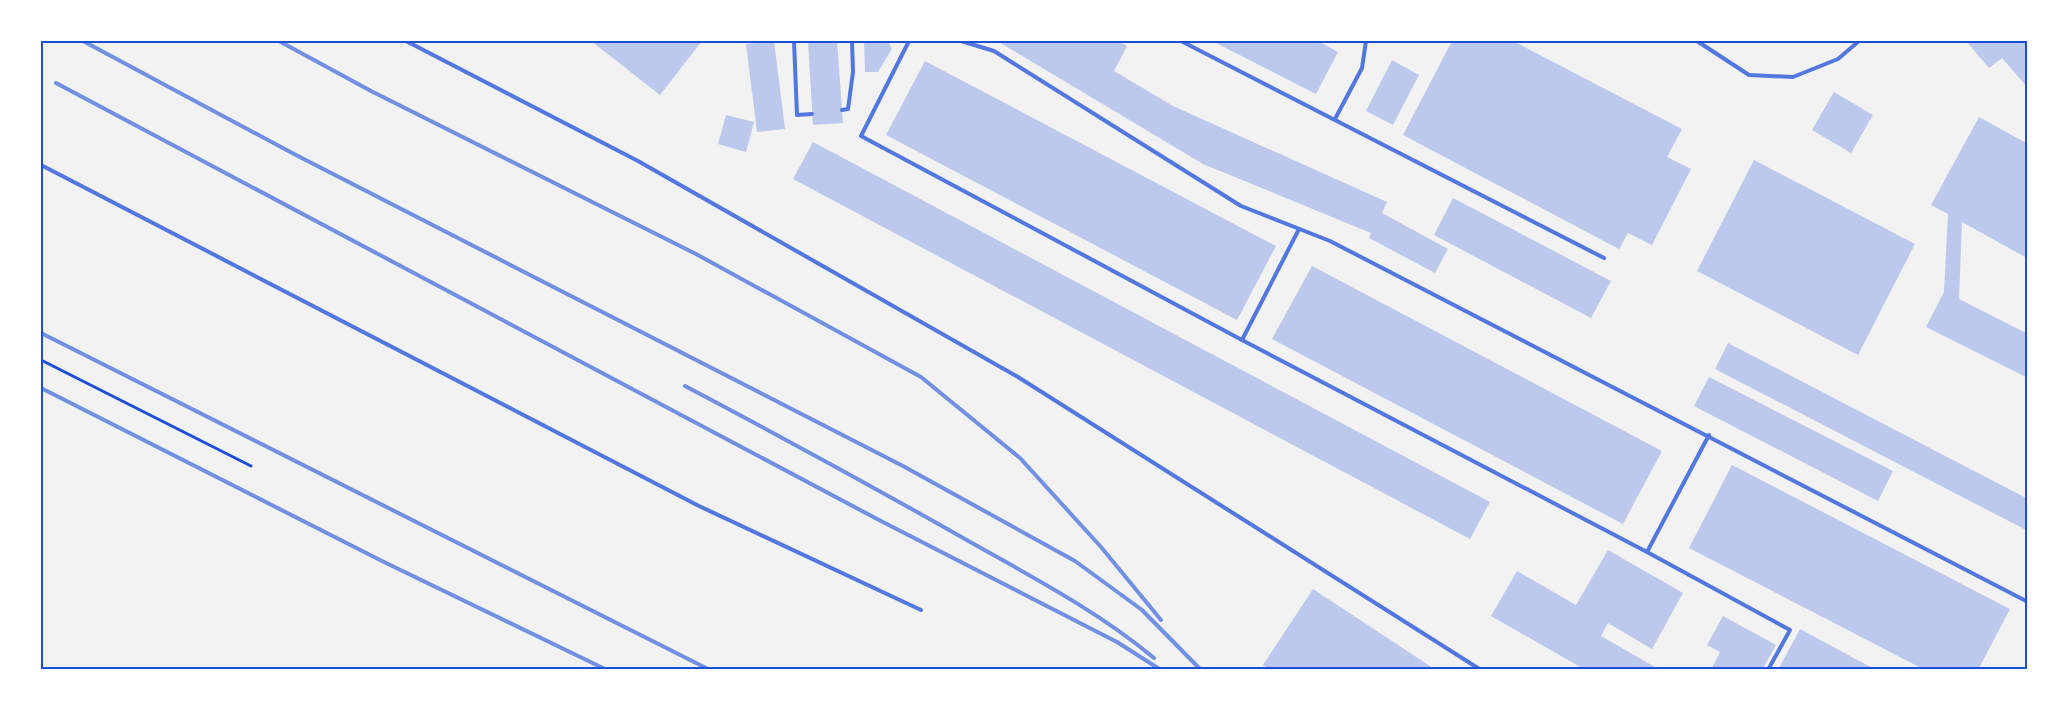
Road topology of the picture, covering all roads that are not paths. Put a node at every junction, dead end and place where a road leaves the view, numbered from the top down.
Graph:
1 (406, 41) edge
2 (794, 41) edge
3 (852, 41) edge
4 (909, 41) edge
5 (960, 41) edge
6 (1182, 41) edge
7 (1366, 41) edge
8 (1698, 41) edge
9 (1858, 41) edge
10 (842, 110) dead end
11 (812, 114) dead end
12 (1335, 119) junction
13 (41, 165) edge
14 (1299, 229) junction
15 (1604, 258) dead end
16 (1242, 340) junction
17 (1709, 435) junction
18 (1647, 552) junction
19 (2028, 602) edge
20 (921, 610) dead end
21 (1481, 670) edge
22 (1768, 670) edge

1 - 21 lane
2 - 11 lane
3 - 10 lane
4 - 16 lane
5 - 14 lane
6 - 12 lane
7 - 12 lane
8 - 9 lane
12 - 15 lane
13 - 20 lane
14 - 16 lane
14 - 17 lane
16 - 18 lane
17 - 18 lane
17 - 19 lane
18 - 22 lane

